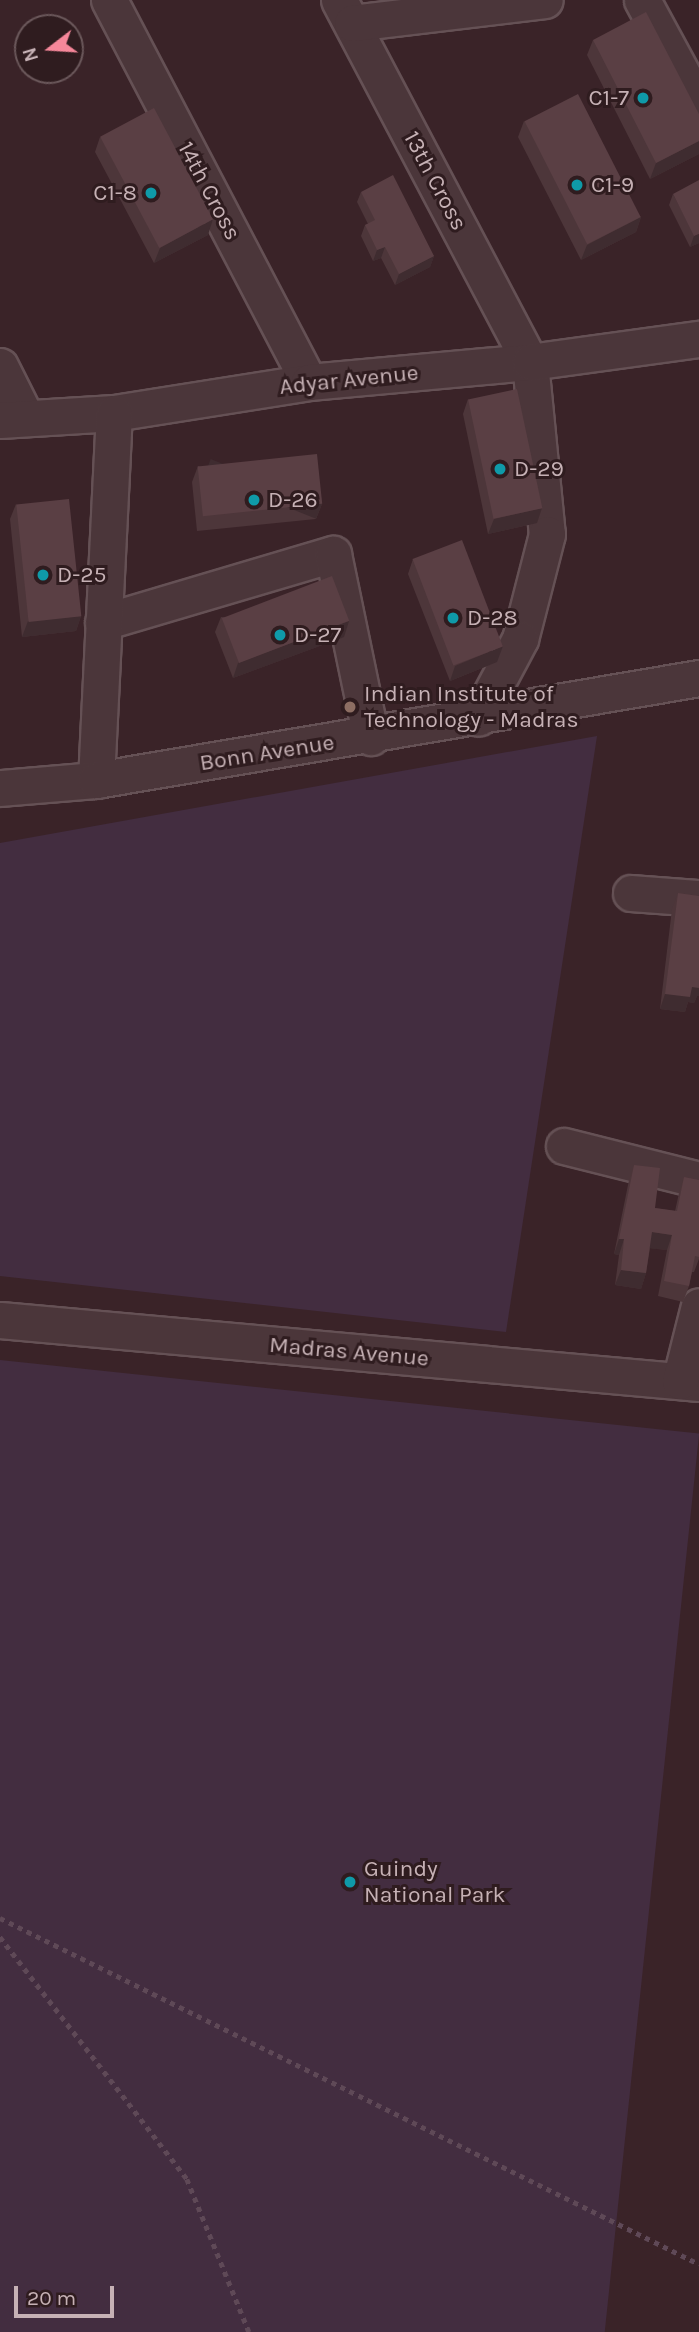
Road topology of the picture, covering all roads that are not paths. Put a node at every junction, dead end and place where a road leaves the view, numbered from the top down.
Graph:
1 (109, 0) edge
2 (545, 0) edge
3 (642, 0) edge
4 (345, 11) edge
5 (699, 105) edge
6 (699, 340) edge
7 (530, 362) junction
8 (0, 366) edge
9 (309, 382) junction
10 (114, 413) junction
11 (13, 419) edge
12 (103, 622) junction
13 (699, 678) edge
14 (478, 718) junction
15 (371, 737) junction
16 (96, 780) junction
17 (0, 788) edge
18 (631, 892) dead end
19 (699, 898) edge
20 (564, 1146) dead end
21 (699, 1180) edge
22 (699, 1306) edge
23 (0, 1320) edge
24 (690, 1382) edge

1 - 9 lane, 14th Cross
2 - 4 lane
3 - 5 lane
4 - 7 lane, 13th Cross
6 - 7 lane, Adyar Avenue
7 - 9 lane, Adyar Avenue
7 - 14 lane
8 - 11 lane
9 - 10 lane, Adyar Avenue
10 - 11 lane, Adyar Avenue
10 - 12 lane
12 - 15 lane
12 - 16 lane
13 - 14 lane, Bonn Avenue
14 - 15 lane, Bonn Avenue
15 - 16 lane, Bonn Avenue
16 - 17 lane, Bonn Avenue
18 - 19 lane
20 - 21 lane
22 - 24 lane
23 - 24 lane, Madras Avenue

